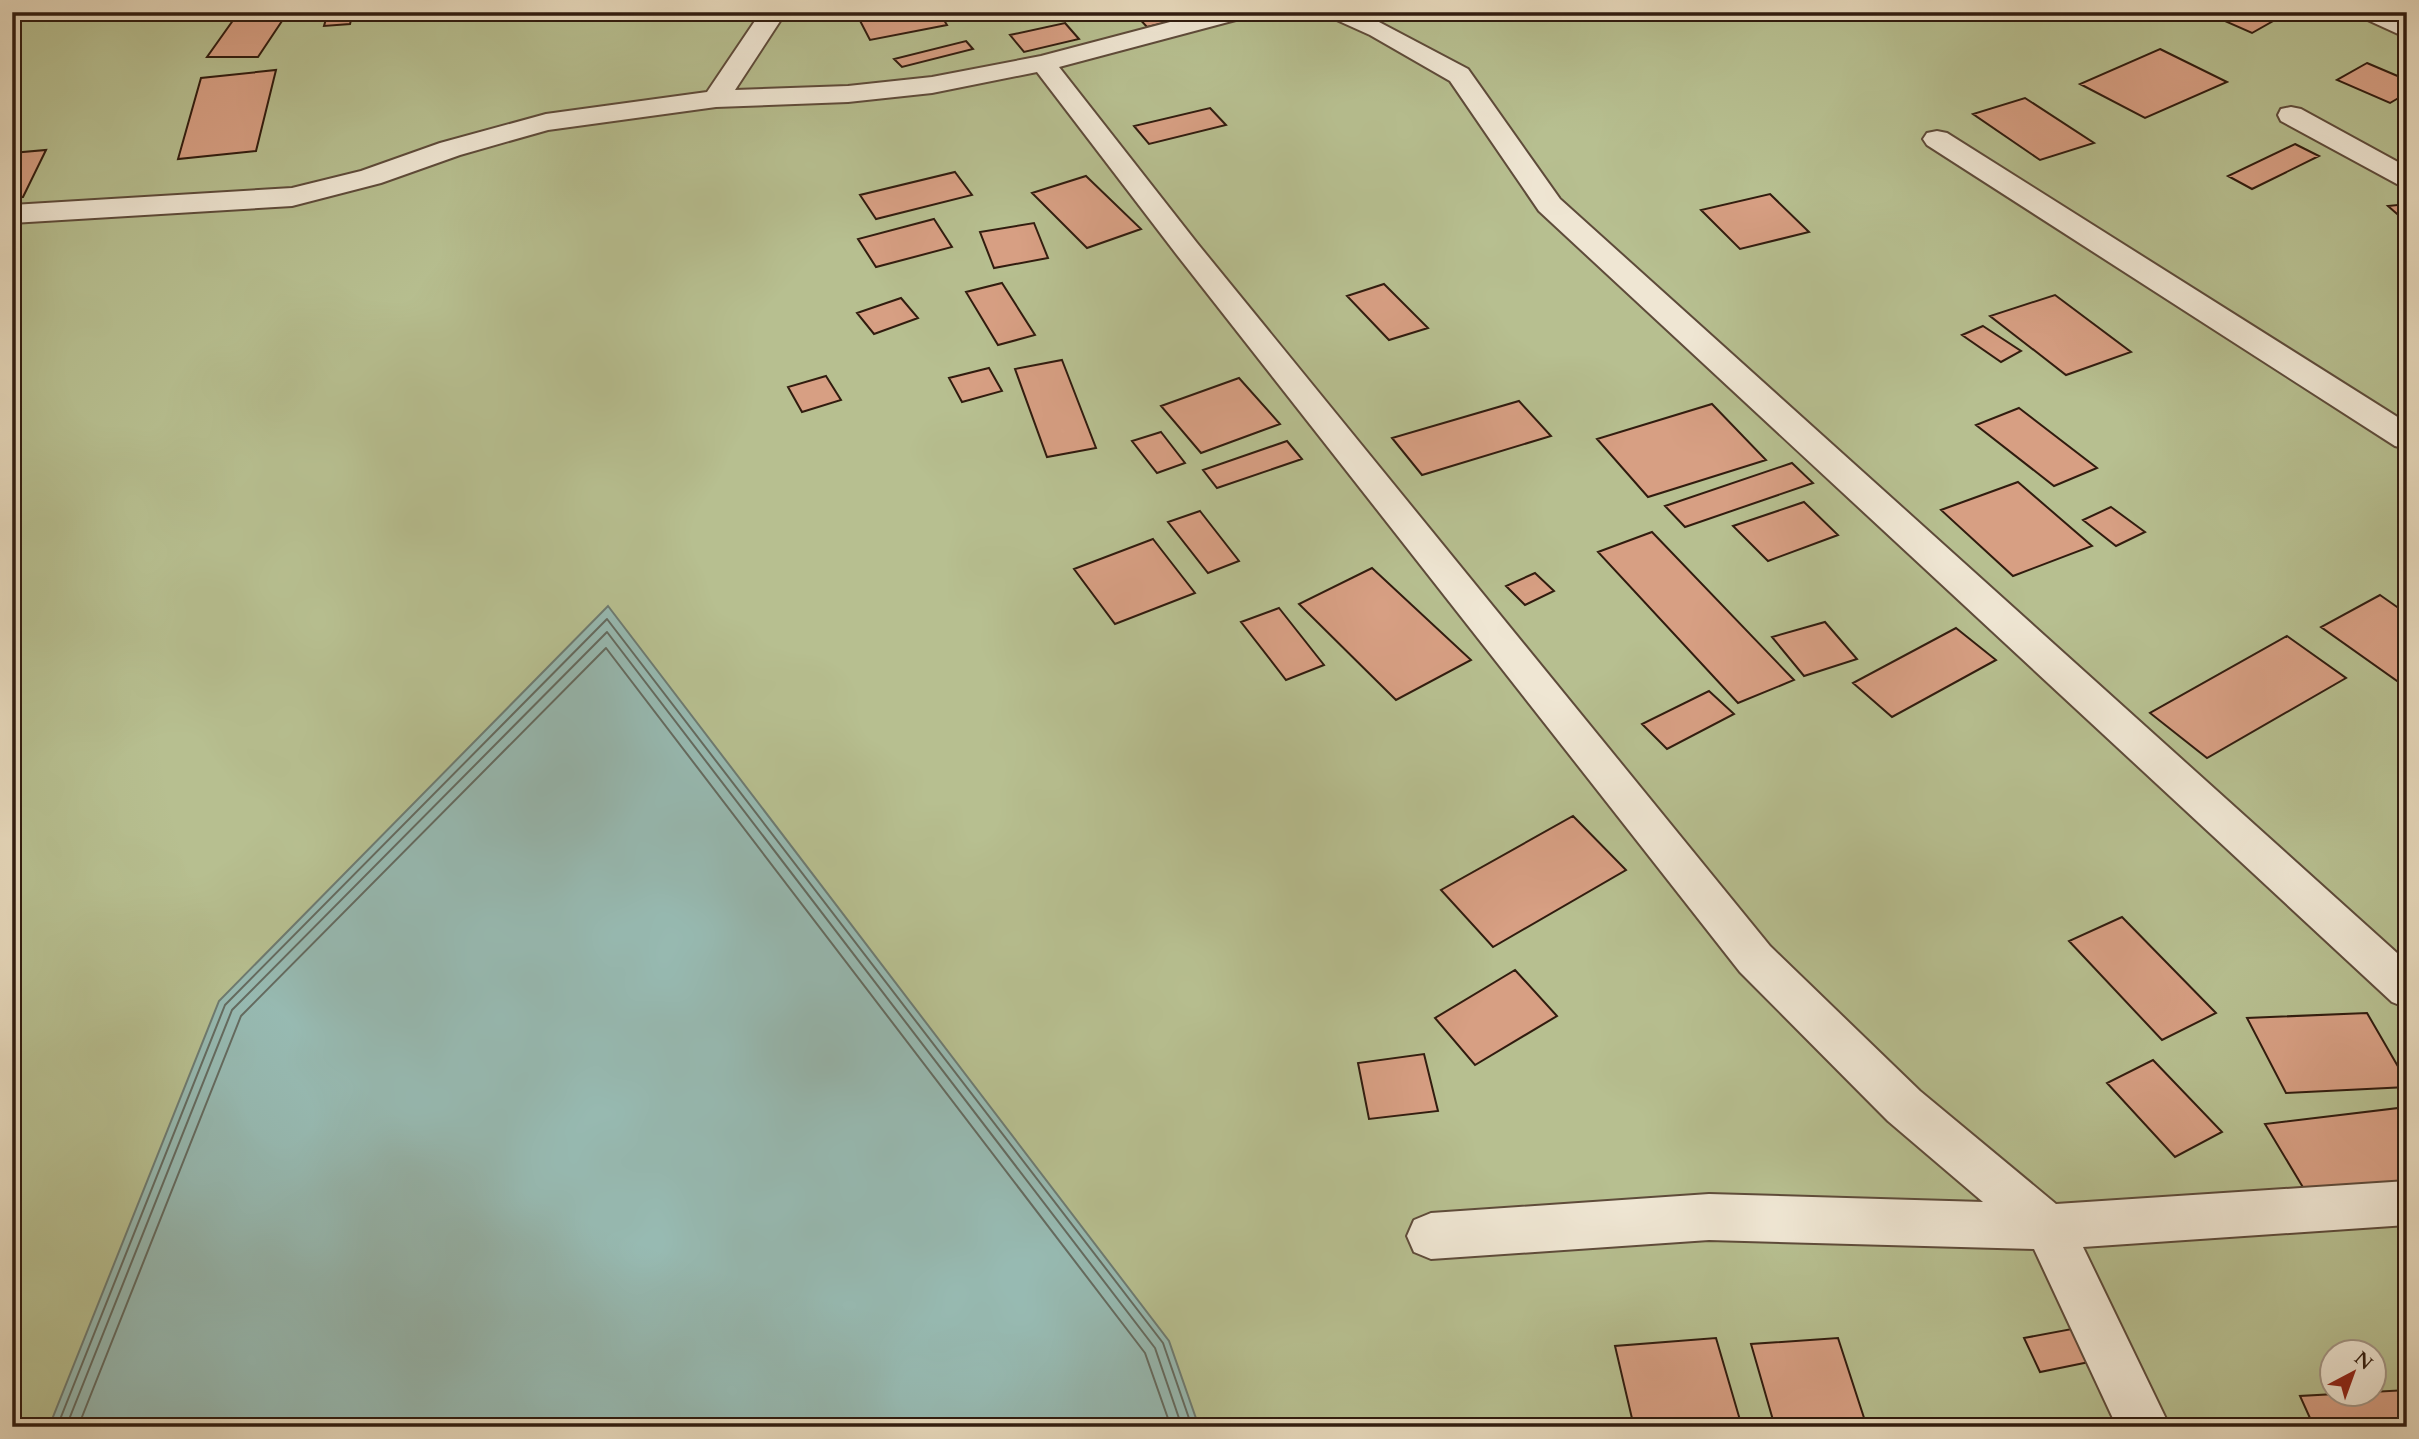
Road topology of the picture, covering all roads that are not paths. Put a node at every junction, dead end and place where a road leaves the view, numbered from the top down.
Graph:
1 (775, 12) edge
2 (1238, 12) edge
3 (1339, 12) edge
4 (2371, 12) edge
5 (2407, 30) edge
6 (1043, 63) junction
7 (716, 99) junction
8 (2291, 114) dead end
9 (1937, 139) dead end
10 (2407, 178) edge
11 (12, 214) edge
12 (2407, 438) edge
13 (2407, 989) edge
14 (2407, 1203) edge
15 (2048, 1227) junction
16 (1431, 1236) dead end
17 (2144, 1427) edge

1 - 7 street
2 - 6 street
3 - 13 street
4 - 5 street
6 - 7 street
6 - 15 street
7 - 11 street
8 - 10 street
9 - 12 street
14 - 15 street
15 - 16 street
15 - 17 street

